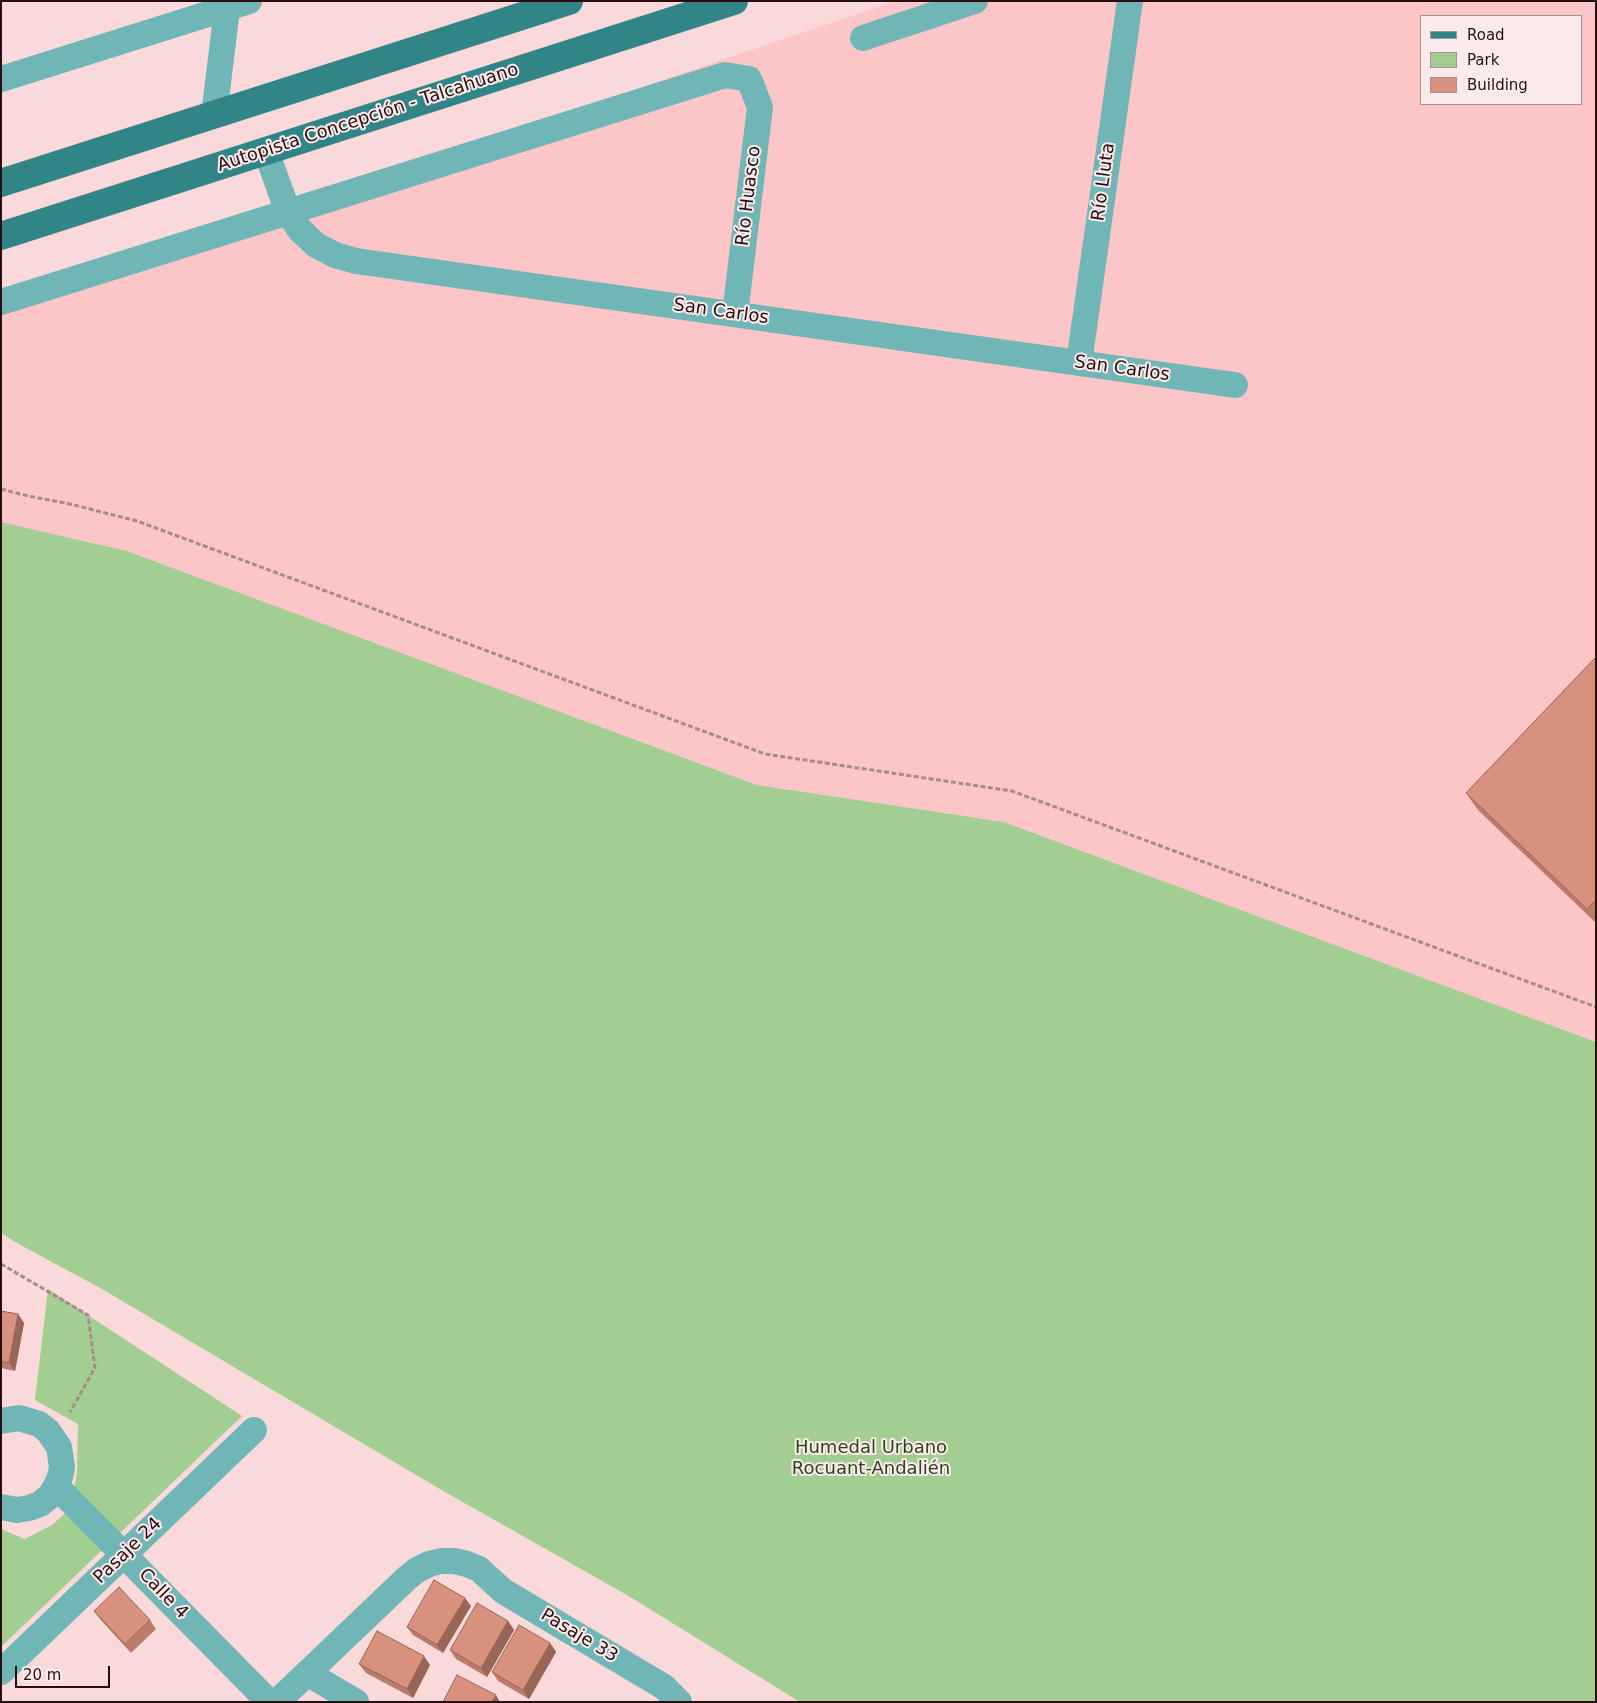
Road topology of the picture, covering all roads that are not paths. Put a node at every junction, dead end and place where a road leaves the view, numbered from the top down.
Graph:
1 (569, 1) edge
2 (734, 1) edge
3 (975, 1) edge
4 (1130, 1) edge
5 (235, 4) edge
6 (863, 38) dead end
7 (1, 78) edge
8 (214, 115) junction
9 (266, 151) junction
10 (1, 183) edge
11 (288, 212) junction
12 (1, 236) edge
13 (1, 302) edge
14 (735, 314) junction
15 (1079, 363) junction
16 (1235, 385) dead end
17 (1, 1421) edge
18 (254, 1430) dead end
19 (56, 1486) junction
20 (1, 1507) edge
21 (124, 1554) junction
22 (1, 1672) edge
23 (307, 1673) junction
24 (269, 1702) edge
25 (277, 1702) edge
26 (356, 1702) edge
27 (678, 1702) edge

1 - 8 main road
2 - 9 main road, Autopista Concepción - Talcahuano
3 - 6 street
4 - 15 street, Río Lluta
5 - 7 street
5 - 8 street
8 - 10 main road
9 - 11 street, San Carlos
9 - 12 main road, Autopista Concepción - Talcahuano
11 - 13 street
11 - 14 street, San Carlos
11 - 14 street, Río Huasco
14 - 15 street, San Carlos
15 - 16 street, San Carlos
17 - 19 street
18 - 21 street, Pasaje 24
19 - 20 street
19 - 21 street, Calle 4
21 - 22 street, Pasaje 24
21 - 24 street, Calle 4
23 - 25 street
23 - 26 street
23 - 27 street, Pasaje 33

